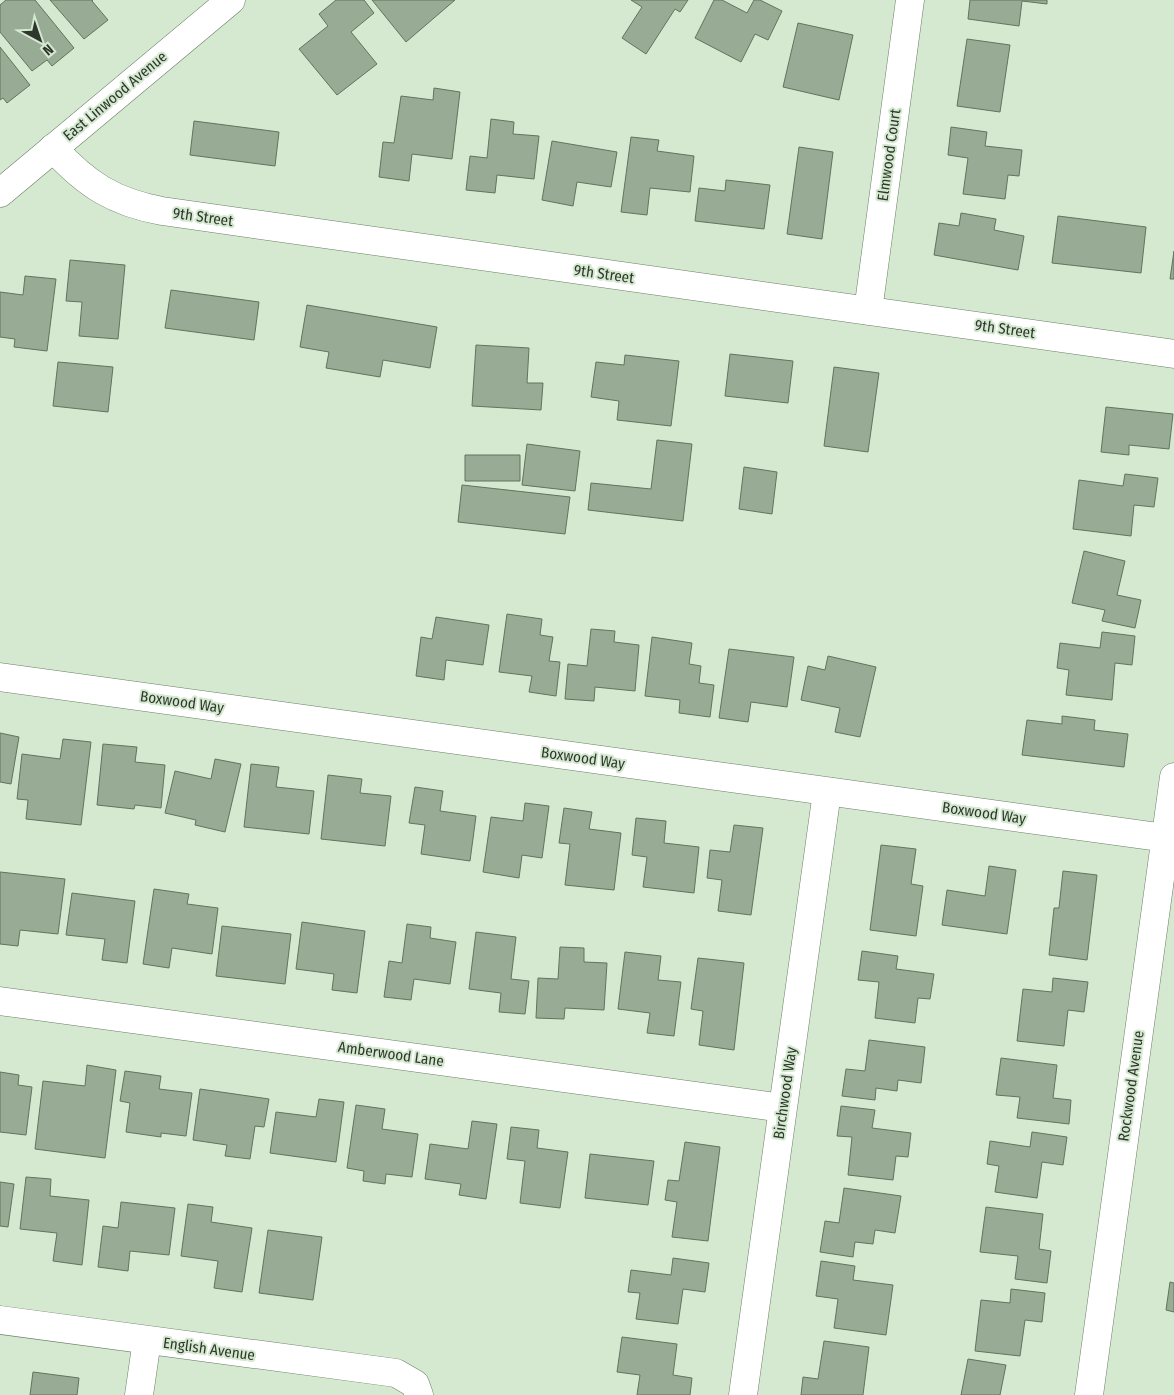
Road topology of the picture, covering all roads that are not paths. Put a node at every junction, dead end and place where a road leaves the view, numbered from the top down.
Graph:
1 (231, 0) edge
2 (910, 0) edge
3 (53, 148) junction
4 (0, 192) edge
5 (868, 310) junction
6 (1174, 354) edge
7 (0, 677) edge
8 (1174, 777) edge
9 (827, 792) junction
10 (1166, 838) junction
11 (0, 1001) edge
12 (783, 1108) junction
13 (0, 1320) edge
14 (147, 1340) junction
15 (417, 1390) edge
16 (139, 1395) edge
17 (742, 1395) edge
18 (1088, 1395) edge

1 - 3 street, East Linwood Avenue
2 - 5 street, Elmwood Court
3 - 4 street, East Linwood Avenue
3 - 5 street, 9th Street
5 - 6 street, 9th Street
7 - 9 street, Boxwood Way
8 - 10 street, Rockwood Avenue
9 - 10 street, Boxwood Way
9 - 12 street, Birchwood Way
10 - 18 street, Rockwood Avenue
11 - 12 street, Amberwood Lane
12 - 17 street, Birchwood Way
13 - 14 street, English Avenue
14 - 15 street, English Avenue
14 - 16 street

